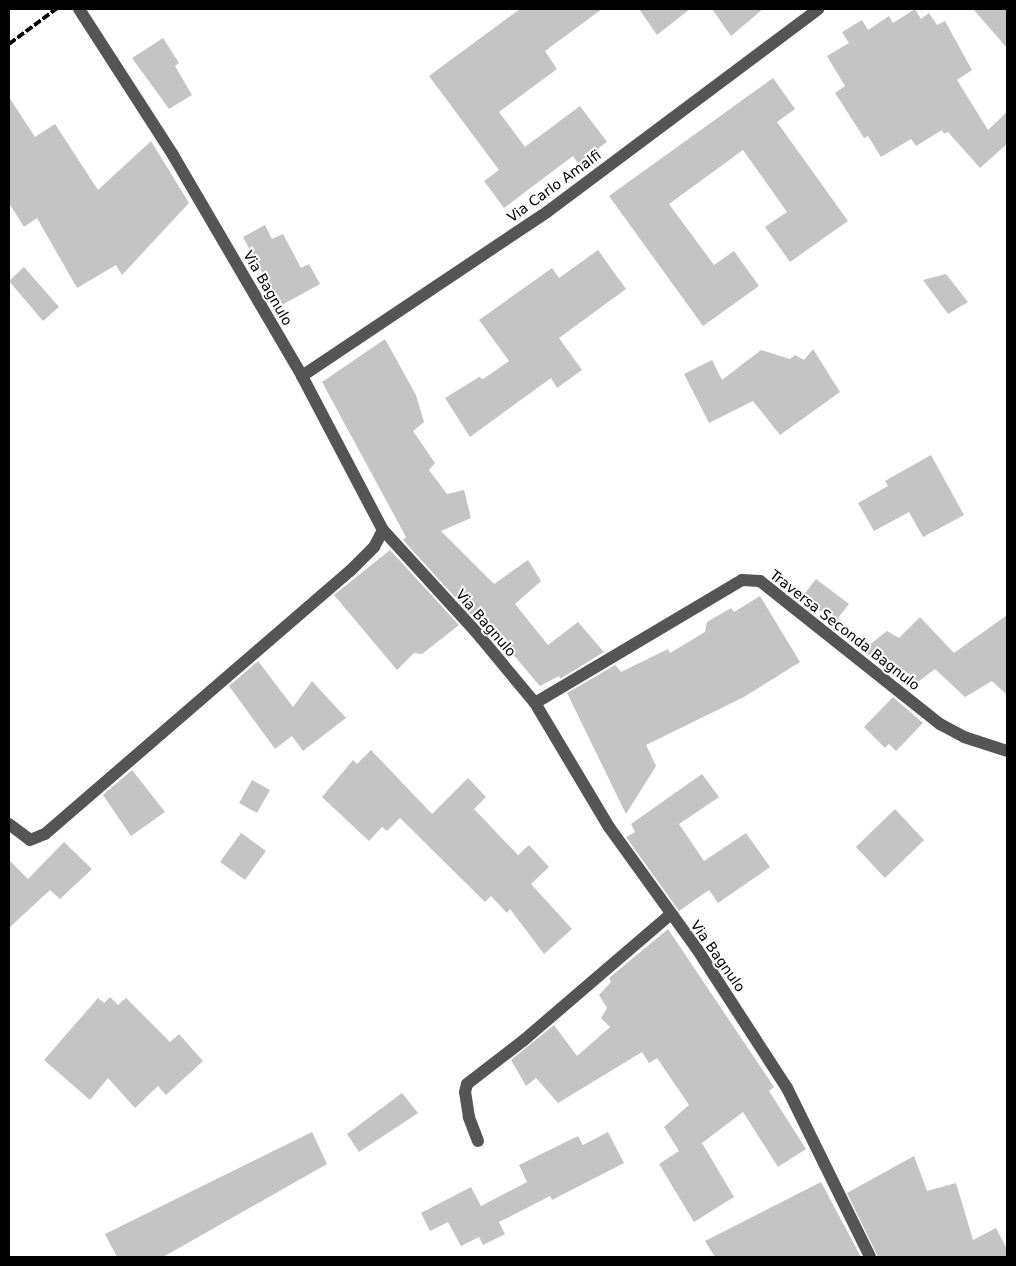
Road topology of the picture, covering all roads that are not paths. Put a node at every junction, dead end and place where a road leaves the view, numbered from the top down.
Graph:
1 (79, 9) edge
2 (818, 9) edge
3 (302, 376) junction
4 (383, 530) junction
5 (535, 703) junction
6 (1007, 751) edge
7 (9, 824) edge
8 (670, 916) junction
9 (478, 1141) dead end
10 (870, 1257) edge

1 - 3 street, Via Bagnulo
2 - 3 street, Via Carlo Amalfi
3 - 4 street, Via Bagnulo
4 - 5 street, Via Bagnulo
4 - 7 street
5 - 6 street, Traversa Seconda Bagnulo
5 - 8 street, Via Bagnulo
8 - 9 street
8 - 10 street, Via Bagnulo

